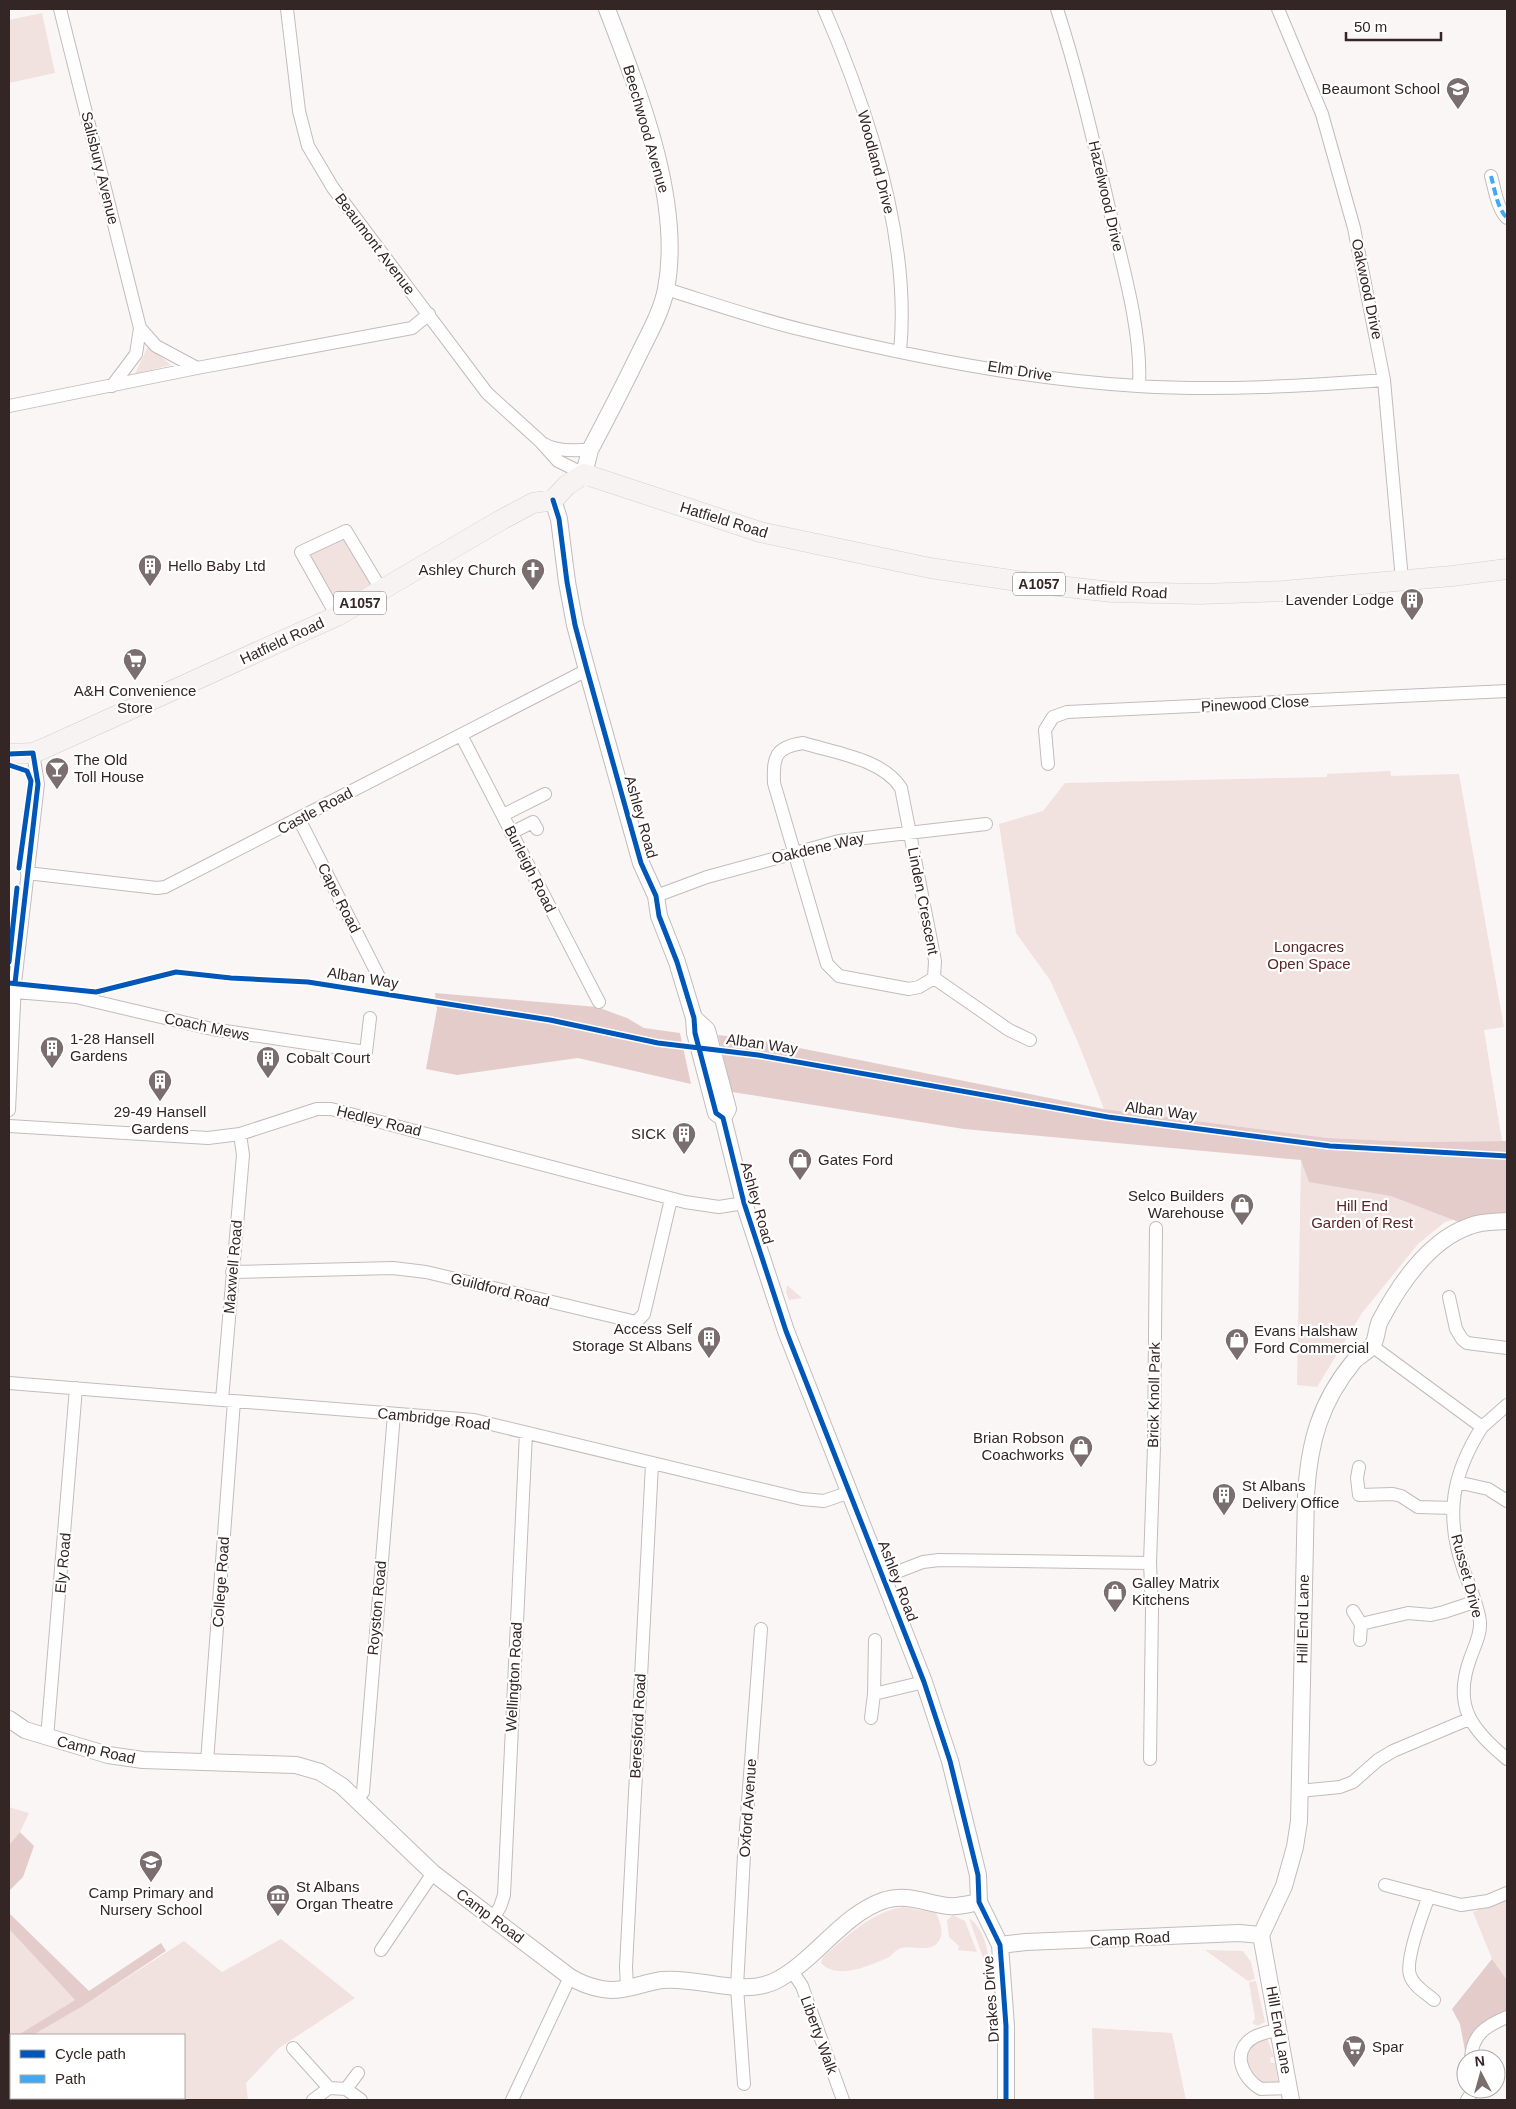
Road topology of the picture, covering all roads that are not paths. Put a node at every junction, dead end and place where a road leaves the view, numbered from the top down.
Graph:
1 (60, 9) edge
2 (287, 9) edge
3 (607, 9) edge
4 (824, 9) edge
5 (1057, 9) edge
6 (1278, 9) edge
7 (1491, 176) dead end
8 (1507, 218) edge
9 (666, 289) junction
10 (429, 314) junction
11 (140, 328) junction
12 (900, 352) junction
13 (197, 368) junction
14 (1384, 380) junction
15 (112, 386) junction
16 (1139, 386) junction
17 (9, 406) edge
18 (540, 441) junction
19 (590, 450) junction
20 (584, 474) junction
21 (553, 500) junction
22 (1507, 569) edge
23 (1402, 580) junction
24 (382, 591) junction
25 (337, 616) junction
26 (588, 670) junction
27 (1507, 691) edge
28 (461, 735) junction
29 (33, 753) junction
30 (9, 754) edge
31 (1048, 764) dead end
32 (545, 794) dead end
33 (503, 816) junction
34 (299, 819) junction
35 (986, 824) dead end
36 (536, 829) dead end
37 (910, 832) junction
38 (511, 834) junction
39 (793, 852) junction
40 (27, 873) junction
41 (656, 896) junction
42 (379, 977) dead end
43 (934, 978) junction
44 (15, 992) junction
45 (599, 1002) dead end
46 (370, 1018) dead end
47 (1030, 1040) dead end
48 (9, 1110) edge
49 (9, 1126) edge
50 (240, 1134) junction
51 (671, 1199) junction
52 (744, 1203) junction
53 (1507, 1221) edge
54 (1156, 1228) dead end
55 (232, 1272) junction
56 (1449, 1297) dead end
57 (1372, 1346) junction
58 (1507, 1348) edge
59 (9, 1383) edge
60 (76, 1388) junction
61 (228, 1401) junction
62 (1507, 1405) edge
63 (394, 1414) junction
64 (1482, 1427) junction
65 (526, 1433) junction
66 (652, 1464) junction
67 (1359, 1467) dead end
68 (1457, 1482) junction
69 (850, 1492) junction
70 (1507, 1501) edge
71 (1453, 1508) junction
72 (1150, 1563) junction
73 (884, 1577) junction
74 (1474, 1602) junction
75 (1354, 1611) dead end
76 (1361, 1624) junction
77 (761, 1629) dead end
78 (875, 1640) dead end
79 (1360, 1640) dead end
80 (924, 1682) junction
81 (874, 1694) junction
82 (871, 1718) dead end
83 (1469, 1719) junction
84 (9, 1720) edge
85 (48, 1738) junction
86 (1150, 1759) dead end
87 (1507, 1759) edge
88 (208, 1762) junction
89 (1299, 1790) junction
90 (357, 1800) junction
91 (433, 1873) junction
92 (1385, 1885) dead end
93 (1507, 1893) edge
94 (1429, 1896) junction
95 (979, 1902) junction
96 (493, 1918) junction
97 (1261, 1935) junction
98 (1000, 1945) junction
99 (382, 1950) dead end
100 (792, 1971) junction
101 (570, 1977) junction
102 (737, 1987) junction
103 (627, 1988) junction
104 (1434, 2000) dead end
105 (1507, 2017) edge
106 (1279, 2030) junction
107 (293, 2048) dead end
108 (1473, 2049) edge
109 (358, 2073) dead end
110 (744, 2084) dead end
111 (329, 2088) junction
112 (346, 2089) junction
113 (1290, 2094) edge
114 (313, 2100) edge
115 (360, 2100) edge
116 (512, 2100) edge
117 (843, 2100) edge
118 (1006, 2100) edge

1 - 11 street, Salisbury Avenue
2 - 10 street, Beaumont Avenue
3 - 9 street, Beechwood Avenue
4 - 12 street, Woodland Drive
5 - 16 street, Hazelwood Drive
6 - 14 street, Oakwood Drive
7 - 8 street
9 - 12 street, Elm Drive
9 - 19 street, Beechwood Avenue
10 - 13 street
10 - 18 street, Beaumont Avenue
11 - 13 street, Salisbury Avenue
11 - 15 street, Salisbury Avenue
12 - 16 street, Elm Drive
13 - 15 street
14 - 16 street, Elm Drive
14 - 23 street, Oakwood Drive
15 - 17 street
18 - 19 street, Beaumont Avenue
18 - 20 street, Beaumont Avenue
19 - 20 street, Beechwood Avenue
20 - 21 main road
20 - 23 main road, Hatfield Road / A1057
21 - 24 main road, Hatfield Road / A1057
21 - 26 street, Ashley Road
22 - 23 main road, Hatfield Road / A1057
24 - 25 main road, Hatfield Road / A1057
24 - 25 street
25 - 29 main road, Hatfield Road / A1057
26 - 28 street, Castle Road
26 - 41 street, Ashley Road
27 - 31 street, Pinewood Close
28 - 33 street, Burleigh Road
28 - 34 street, Castle Road
29 - 30 main road, Hatfield Road / A1057
29 - 40 street
32 - 33 street
33 - 38 street, Burleigh Road
34 - 40 street, Castle Road
34 - 42 street, Cape Road
35 - 37 street, Oakdene Way
36 - 38 street
37 - 39 street, Oakdene Way
37 - 39 street, Linden Crescent
37 - 43 street, Linden Crescent
38 - 45 street, Burleigh Road
39 - 41 street, Oakdene Way
39 - 43 street
40 - 44 street
41 - 52 street, Ashley Road
43 - 47 street
44 - 46 street, Coach Mews
44 - 48 street
49 - 50 street, Hedley Road
50 - 51 street, Hedley Road
50 - 55 street, Maxwell Road
51 - 52 street, Hedley Road
51 - 55 street, Guildford Road
52 - 69 street, Ashley Road
53 - 57 street
54 - 72 street, Brick Knoll Park
55 - 61 street, Maxwell Road
56 - 58 street
57 - 64 street
57 - 89 street, Hill End Lane
59 - 60 street, Cambridge Road
60 - 61 street, Cambridge Road
60 - 85 street, Ely Road
61 - 63 street, Cambridge Road
61 - 88 street, College Road
62 - 64 street, Russet Drive
63 - 65 street, Cambridge Road
63 - 90 street, Royston Road
64 - 68 street, Russet Drive
65 - 66 street, Cambridge Road
65 - 96 street, Wellington Road
66 - 69 street, Cambridge Road
66 - 103 street, Beresford Road
67 - 71 street
68 - 70 street
68 - 71 street, Russet Drive
69 - 73 street, Ashley Road
71 - 74 street, Russet Drive
72 - 73 street
72 - 86 street, Brick Knoll Park
73 - 80 street, Ashley Road
74 - 76 street
74 - 83 street, Russet Drive
75 - 76 street
76 - 79 street
77 - 102 street, Oxford Avenue
78 - 81 street
80 - 81 street
80 - 95 street, Ashley Road
81 - 82 street
83 - 87 street, Russet Drive
83 - 89 street
84 - 85 street, Camp Road
85 - 88 street, Camp Road
88 - 90 street, Camp Road
89 - 97 street, Hill End Lane
90 - 91 street, Camp Road
91 - 96 street, Camp Road
91 - 99 street
92 - 94 street
93 - 94 street
94 - 104 street
95 - 98 street, Drakes Drive
95 - 100 street, Camp Road
96 - 101 street, Camp Road
97 - 98 street, Camp Road
97 - 106 street, Hill End Lane
98 - 118 street, Drakes Drive
100 - 102 street, Camp Road
100 - 117 street, Liberty Walk
101 - 103 street, Camp Road
101 - 116 street
102 - 103 street, Camp Road
102 - 110 street, Oxford Avenue
105 - 108 street
106 - 113 street, Hill End Lane
106 - 113 street
107 - 111 street
109 - 112 street
111 - 112 street
111 - 114 street
112 - 115 street

